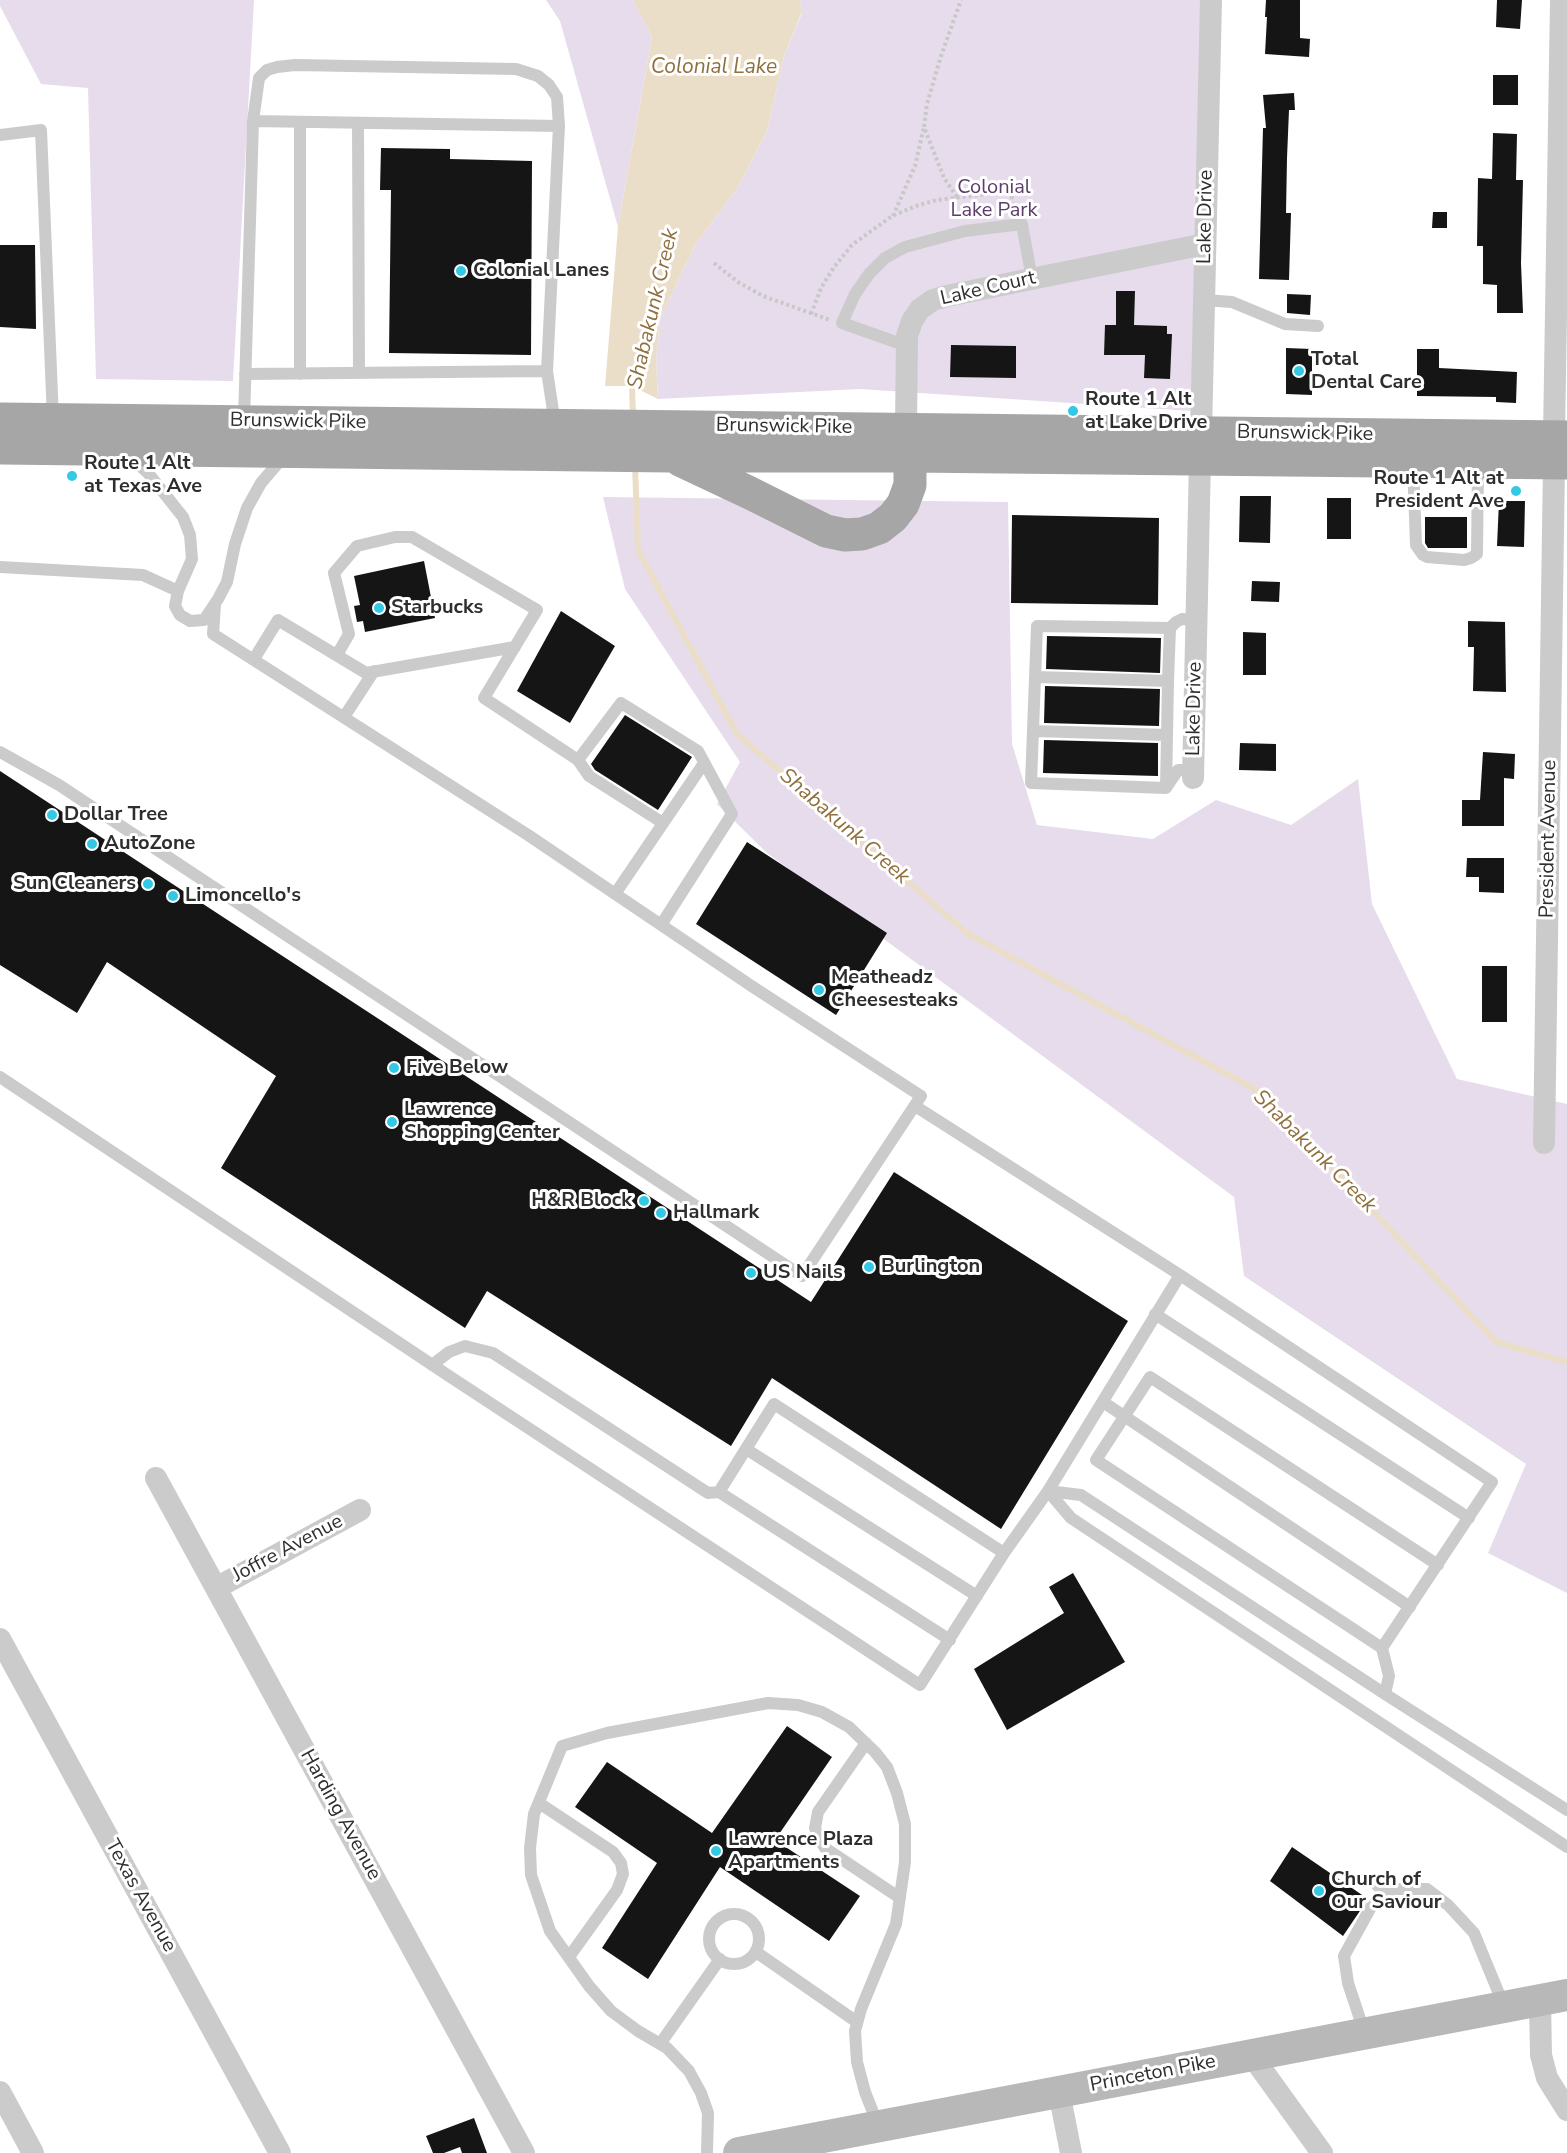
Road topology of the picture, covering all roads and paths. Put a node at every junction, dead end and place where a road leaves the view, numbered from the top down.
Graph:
1 (961, 0) edge
2 (1211, 0) edge
3 (1561, 0) edge
4 (253, 121) junction
5 (300, 122) junction
6 (358, 123) junction
7 (559, 126) junction
8 (924, 127) junction
9 (0, 135) edge
10 (957, 197) dead end
11 (892, 216) dead end
12 (1205, 244) junction
13 (714, 263) dead end
14 (1032, 279) junction
15 (1204, 300) junction
16 (842, 323) junction
17 (1318, 326) dead end
18 (907, 346) junction
19 (547, 371) junction
20 (359, 373) junction
21 (245, 374) junction
22 (300, 374) junction
23 (0, 419) edge
24 (53, 420) junction
25 (244, 422) junction
26 (577, 435) junction
27 (908, 442) junction
28 (658, 446) junction
29 (1200, 446) junction
30 (0, 448) edge
31 (119, 448) junction
32 (1561, 450) edge
33 (288, 451) junction
34 (1413, 462) junction
35 (1478, 462) junction
36 (0, 567) edge
37 (178, 591) junction
38 (215, 605) junction
39 (1196, 620) junction
40 (1170, 628) junction
41 (515, 647) junction
42 (338, 656) junction
43 (254, 659) junction
44 (374, 671) junction
45 (1036, 677) junction
46 (1168, 681) junction
47 (344, 717) junction
48 (1034, 731) junction
49 (1167, 735) junction
50 (0, 752) edge
51 (578, 760) junction
52 (704, 763) junction
53 (1193, 774) joint
54 (1166, 788) junction
55 (663, 823) junction
56 (615, 894) junction
57 (661, 925) junction
58 (0, 1077) edge
59 (915, 1106) junction
60 (1544, 1143) dead end
61 (1180, 1275) junction
62 (1155, 1314) junction
63 (432, 1365) junction
64 (1102, 1402) junction
65 (1125, 1416) junction
66 (746, 1449) junction
67 (156, 1478) dead end
68 (1048, 1491) junction
69 (719, 1492) junction
70 (360, 1510) dead end
71 (1469, 1518) junction
72 (1004, 1553) junction
73 (1438, 1565) junction
74 (216, 1588) junction
75 (977, 1596) junction
76 (1410, 1607) junction
77 (0, 1639) edge
78 (950, 1640) junction
79 (1382, 1648) junction
80 (1385, 1694) junction
81 (866, 1743) junction
82 (539, 1803) junction
83 (1567, 1810) edge
84 (1567, 1847) edge
85 (1375, 1883) dead end
86 (1387, 1896) junction
87 (900, 1898) junction
88 (756, 1952) junction
89 (569, 1957) junction
90 (720, 1959) junction
91 (1553, 1998) edge
92 (1504, 2007) junction
93 (857, 2022) junction
94 (1365, 2034) junction
95 (660, 2044) junction
96 (1252, 2056) junction
97 (0, 2092) edge
98 (1059, 2092) junction
99 (1567, 2110) edge
100 (879, 2127) junction
101 (33, 2153) edge
102 (280, 2153) edge
103 (524, 2153) edge
104 (707, 2153) edge
105 (739, 2153) edge
106 (1071, 2153) edge
107 (1322, 2153) edge

1 - 8 path
2 - 12 street, Lake Drive
3 - 32 street, President Avenue
4 - 5 lane
4 - 7 lane
4 - 21 lane
5 - 6 lane
5 - 22 lane
6 - 7 lane
6 - 20 lane
7 - 19 lane
8 - 10 path
8 - 11 path
9 - 24 lane
12 - 14 street, Lake Court
12 - 15 street, Lake Drive
13 - 16 path
14 - 16 lane
14 - 18 street, Lake Court
15 - 17 lane
15 - 29 street, Lake Drive
16 - 18 lane
18 - 27 street, Lake Court
19 - 20 lane
19 - 26 lane
20 - 22 lane
21 - 22 lane
21 - 25 lane
23 - 24 main road, Brunswick Pike
24 - 25 main road, Brunswick Pike
25 - 26 main road, Brunswick Pike
26 - 28 main road, Brunswick Pike
26 - 33 main road, Brunswick Pike
27 - 28 main road, Brunswick Pike
27 - 28 main road
27 - 29 main road, Brunswick Pike
29 - 32 main road, Brunswick Pike
29 - 34 main road, Brunswick Pike
29 - 39 street, Lake Drive
30 - 31 main road, Brunswick Pike
31 - 33 main road, Brunswick Pike
31 - 37 lane
32 - 35 main road, Brunswick Pike
32 - 60 street, President Avenue
33 - 38 lane
34 - 35 main road, Brunswick Pike
34 - 35 lane
36 - 37 lane
37 - 38 lane
38 - 43 lane
39 - 40 lane
39 - 53 street, Lake Drive
40 - 45 lane
40 - 46 lane
41 - 42 lane
41 - 44 lane
41 - 51 lane
42 - 43 lane
42 - 44 lane
43 - 47 lane
44 - 47 lane
45 - 46 lane
45 - 48 lane
46 - 49 lane
47 - 56 lane
48 - 49 lane
48 - 54 lane
49 - 54 lane
50 - 59 lane
51 - 52 lane
51 - 55 lane
52 - 55 lane
52 - 57 lane
53 - 54 lane
55 - 56 lane
56 - 57 lane
57 - 59 lane
58 - 63 lane
59 - 61 lane
61 - 62 lane
61 - 71 lane
62 - 64 lane
62 - 71 lane
63 - 69 lane
63 - 78 lane
64 - 65 lane
64 - 68 lane
65 - 73 lane
65 - 76 lane
65 - 79 lane
66 - 69 lane
66 - 72 lane
66 - 75 lane
67 - 74 street, Harding Avenue
68 - 72 lane
68 - 80 lane
68 - 84 lane
69 - 78 lane
70 - 74 street, Joffre Avenue
71 - 73 lane
72 - 75 lane
73 - 76 lane
74 - 103 street, Harding Avenue
75 - 78 lane
76 - 79 lane
77 - 102 street, Texas Avenue
79 - 80 lane
80 - 83 lane
81 - 82 lane
81 - 87 lane
81 - 87 lane
82 - 89 lane
82 - 89 lane
85 - 86 lane
86 - 92 lane
86 - 94 lane
87 - 93 lane
88 - 90 lane
88 - 90 lane
88 - 93 lane
89 - 95 lane
90 - 95 lane
91 - 92 main road, Princeton Pike
91 - 99 street
92 - 94 main road, Princeton Pike
93 - 100 lane
94 - 96 main road, Princeton Pike
95 - 104 lane
96 - 98 main road, Princeton Pike
96 - 107 street
97 - 101 street
98 - 100 main road, Princeton Pike
98 - 106 street
100 - 105 main road, Princeton Pike

